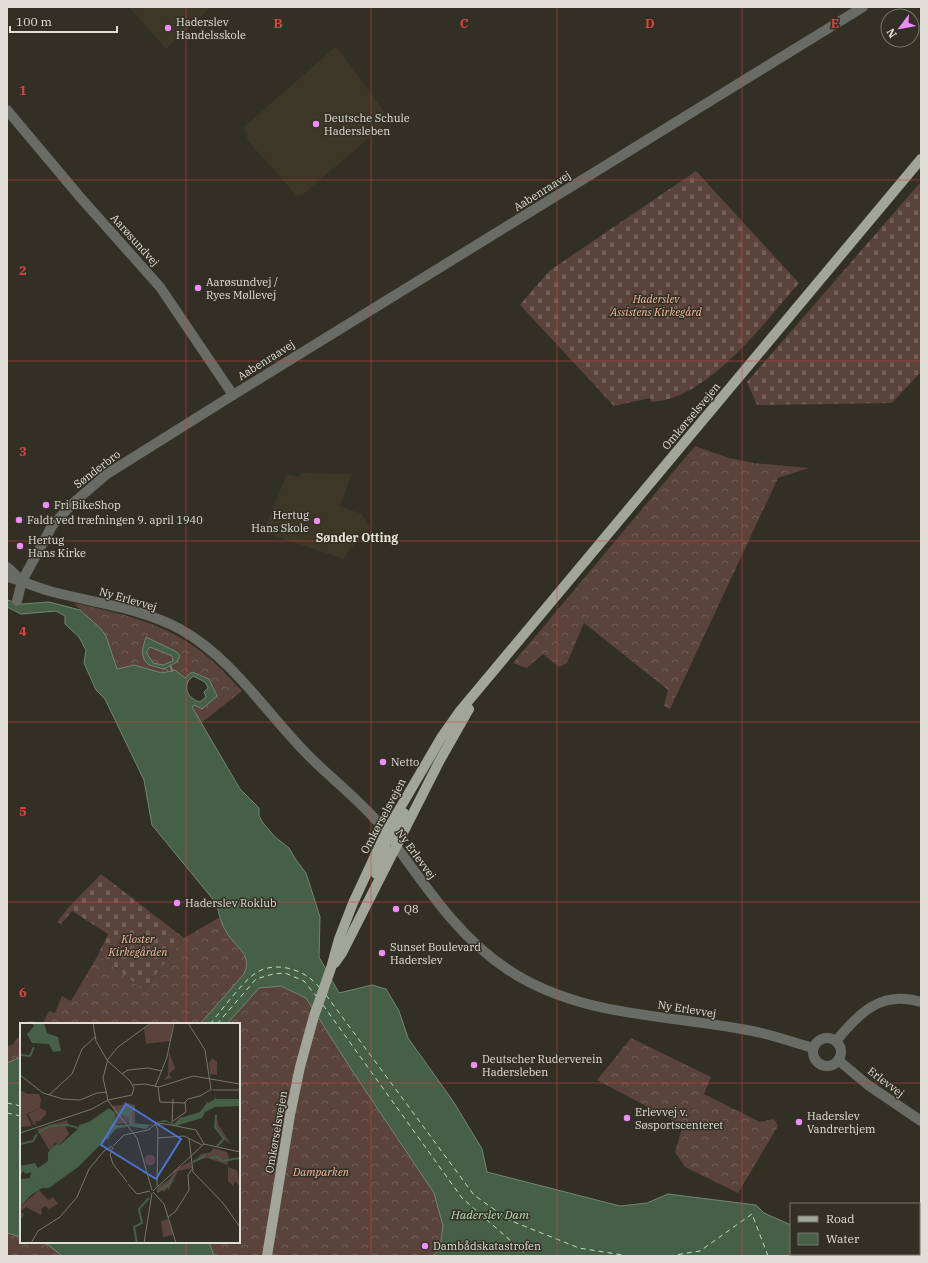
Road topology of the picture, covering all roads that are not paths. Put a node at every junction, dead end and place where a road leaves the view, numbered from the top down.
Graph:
1 (863, 7) edge
2 (7, 110) edge
3 (921, 159) edge
4 (233, 395) junction
5 (7, 567) edge
6 (7, 577) edge
7 (22, 581) junction
8 (17, 601) dead end
9 (480, 688) junction
10 (420, 771) junction
11 (386, 832) junction
12 (396, 847) junction
13 (363, 913) junction
14 (331, 968) junction
15 (921, 1002) edge
16 (836, 1041) junction
17 (813, 1048) junction
18 (838, 1060) junction
19 (921, 1121) edge
20 (267, 1256) edge

1 - 4 street, Aabenraavej
2 - 4 street, Aarøsundvej
3 - 9 main road, Omkørselsvejen
4 - 7 street, Sønderbro
5 - 7 street
6 - 7 street, Ny Erlevvej
7 - 8 street, Sønderbro
7 - 11 street, Ny Erlevvej
9 - 10 main road, Omkørselsvejen
9 - 12 main road, Omkørselsvejen
10 - 11 main road, Omkørselsvejen
10 - 12 main road
11 - 12 street, Ny Erlevvej
11 - 13 main road
11 - 14 main road, Omkørselsvejen
12 - 13 main road, Omkørselsvejen
12 - 17 street, Ny Erlevvej
13 - 14 main road, Omkørselsvejen
14 - 20 main road, Omkørselsvejen
15 - 16 street
16 - 17 street
16 - 18 street
17 - 18 street
18 - 19 street, Erlevvej

